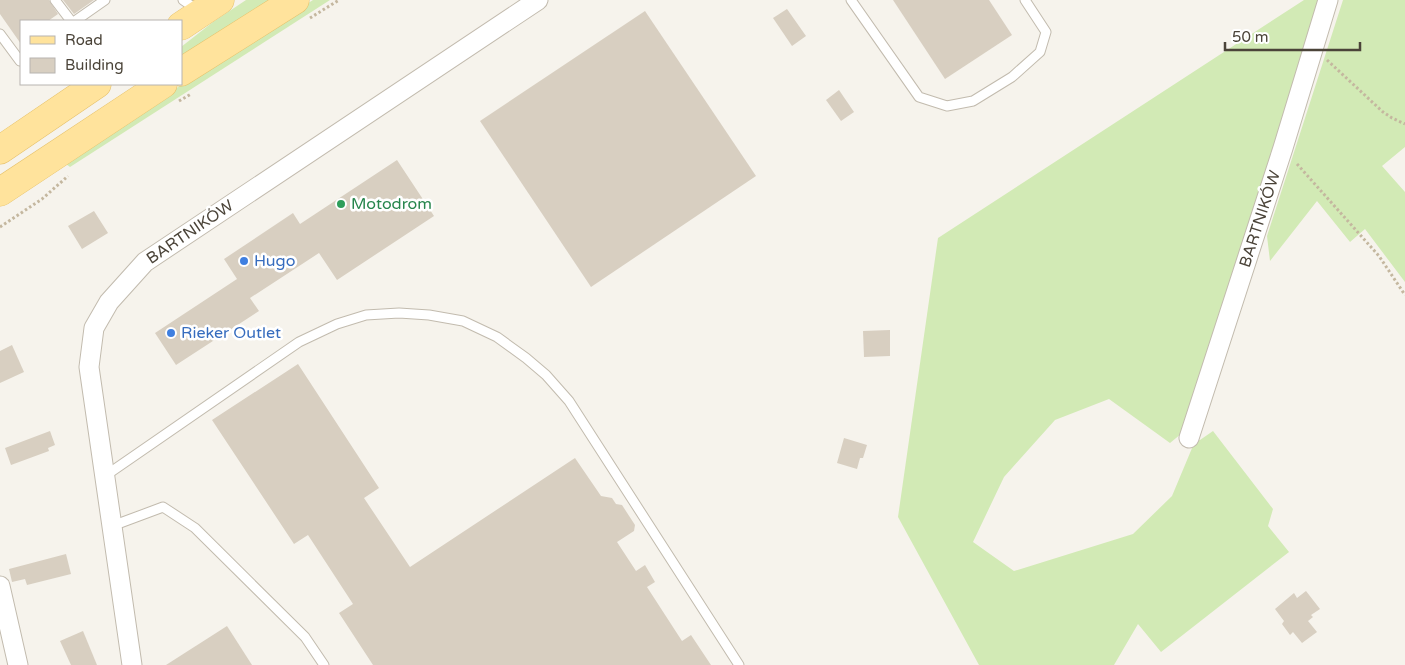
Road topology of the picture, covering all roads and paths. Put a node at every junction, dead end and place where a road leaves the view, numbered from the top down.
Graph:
1 (105, 0) edge
2 (339, 0) edge
3 (538, 0) edge
4 (851, 0) edge
5 (1025, 0) edge
6 (1328, 0) edge
7 (59, 1) edge
8 (300, 10) edge
9 (70, 20) edge
10 (77, 20) edge
11 (0, 34) edge
12 (1314, 47) junction
13 (20, 61) edge
14 (188, 81) edge
15 (96, 85) edge
16 (171, 93) edge
17 (1405, 124) edge
18 (1283, 148) junction
19 (0, 150) edge
20 (75, 170) dead end
21 (0, 192) edge
22 (0, 227) edge
23 (1405, 295) edge
24 (1190, 438) dead end
25 (105, 476) junction
26 (111, 526) junction
27 (0, 586) edge
28 (18, 665) edge
29 (132, 665) edge
30 (324, 665) edge
31 (739, 665) edge

1 - 10 lane
2 - 8 path
3 - 25 street, BARTNIKÓW
4 - 5 lane
6 - 12 street, BARTNIKÓW
7 - 9 lane
8 - 14 main road
11 - 13 lane
12 - 17 path
12 - 18 street, BARTNIKÓW
14 - 16 path
15 - 19 main road
16 - 21 main road
18 - 23 path
18 - 24 street, BARTNIKÓW
20 - 22 path
25 - 26 street, BARTNIKÓW
25 - 31 lane
26 - 29 street, BARTNIKÓW
26 - 30 lane
27 - 28 street

